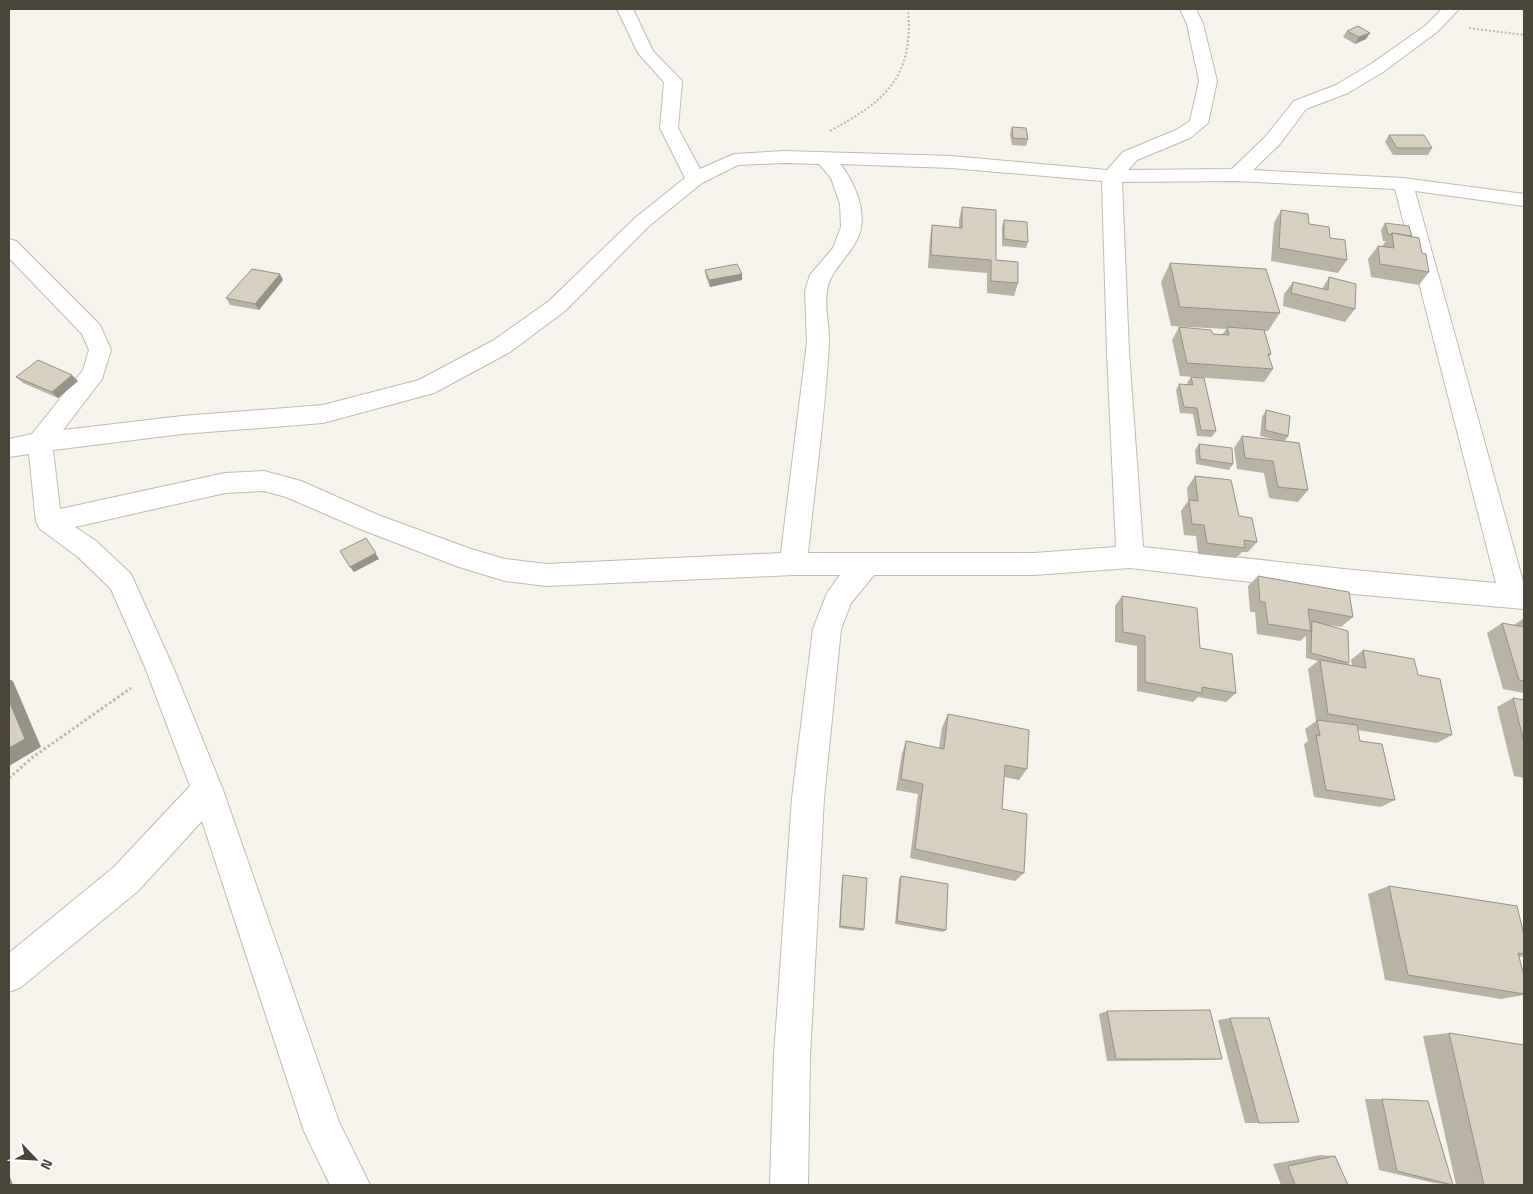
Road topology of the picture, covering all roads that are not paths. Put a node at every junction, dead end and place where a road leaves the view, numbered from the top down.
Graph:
1 (625, 9) edge
2 (1188, 9) edge
3 (1451, 9) edge
4 (824, 159) junction
5 (1237, 175) junction
6 (1112, 176) junction
7 (695, 179) junction
8 (1403, 184) junction
9 (1524, 200) edge
10 (9, 246) edge
11 (40, 442) junction
12 (9, 448) edge
13 (49, 522) junction
14 (1130, 557) junction
15 (793, 564) junction
16 (866, 566) junction
17 (1519, 596) edge
18 (207, 790) junction
19 (9, 976) edge
20 (351, 1185) edge
21 (789, 1185) edge

1 - 7 street
2 - 6 street
3 - 5 street
4 - 6 street
4 - 7 street
4 - 15 street
5 - 6 street
5 - 8 street
6 - 14 street
7 - 11 street
8 - 9 street
8 - 17 street
10 - 11 street
11 - 12 street
11 - 13 street
13 - 15 street
13 - 18 street
14 - 16 street
14 - 17 street
15 - 16 street
16 - 21 street
18 - 19 street
18 - 20 street

